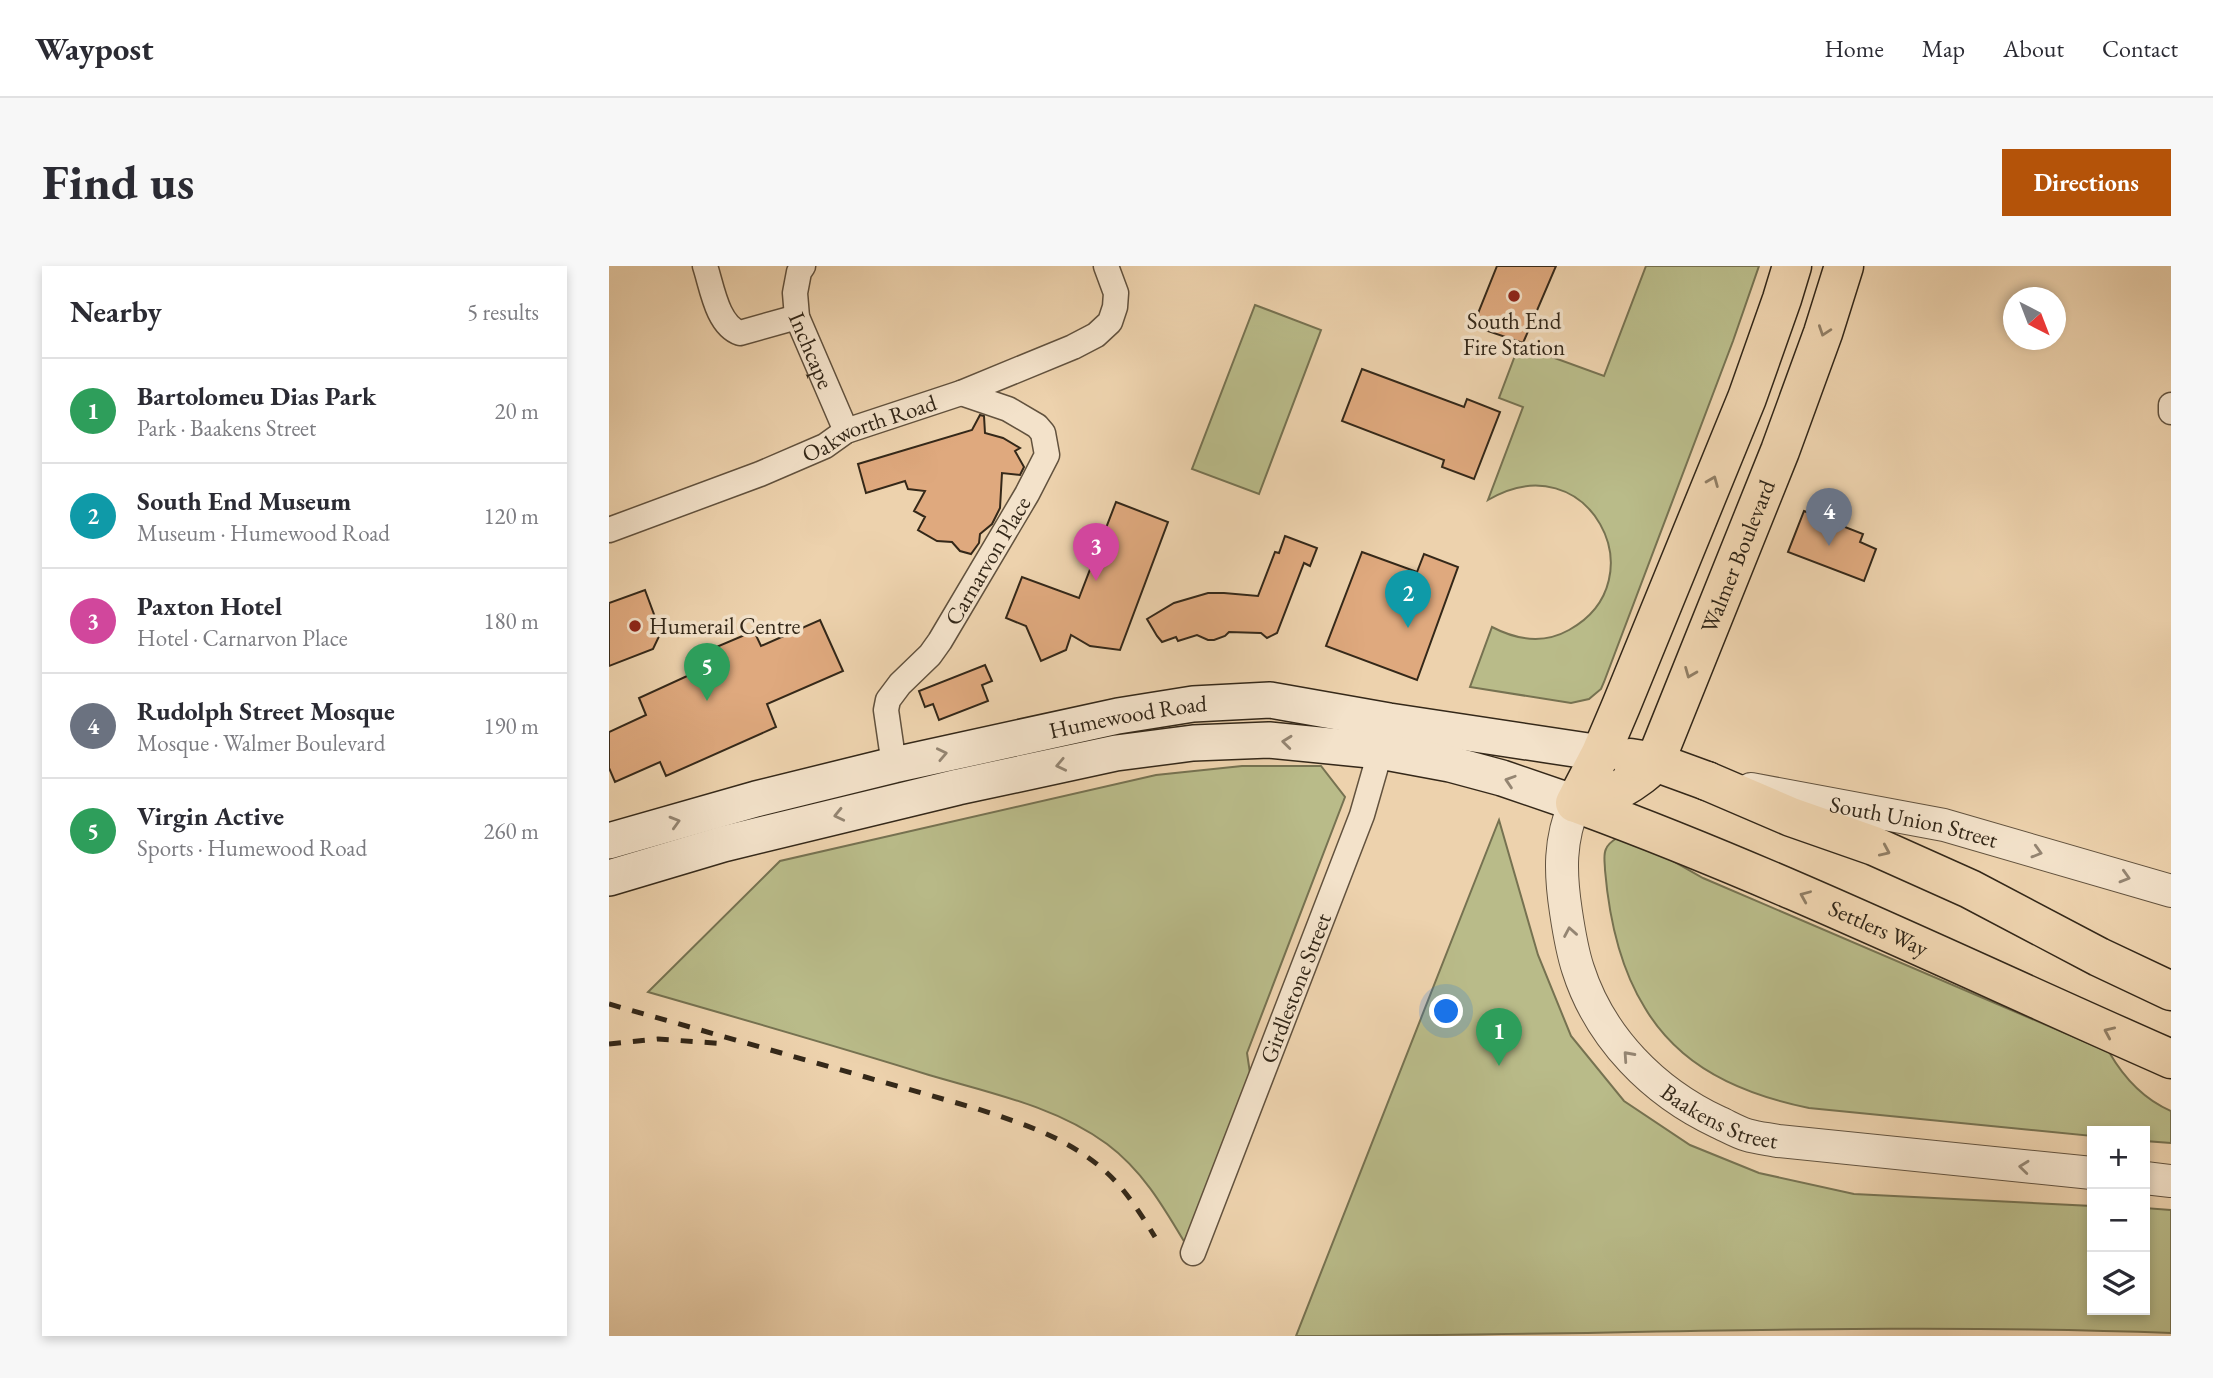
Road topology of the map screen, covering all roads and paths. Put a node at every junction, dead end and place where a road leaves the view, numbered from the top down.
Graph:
1 (705, 266) edge
2 (803, 266) edge
3 (1106, 266) edge
4 (1792, 266) edge
5 (1844, 266) edge
6 (797, 317) junction
7 (961, 393) junction
8 (2171, 405) edge
9 (2171, 412) edge
10 (846, 431) junction
11 (609, 530) edge
12 (1385, 736) junction
13 (1601, 753) junction
14 (1655, 762) junction
15 (894, 765) junction
16 (1707, 781) junction
17 (1578, 804) junction
18 (609, 841) edge
19 (609, 878) edge
20 (2171, 891) edge
21 (2171, 992) edge
22 (2171, 1059) edge
23 (2087, 1172) edge
24 (2150, 1179) edge
25 (2171, 1181) edge
26 (1193, 1253) dead end

1 - 6 street
2 - 6 street, Inchcape
3 - 7 street, Oakworth Road
13 -> 4 main road
5 -> 14 main road, Walmer Boulevard
6 - 10 street, Inchcape
7 - 10 street, Oakworth Road
7 - 15 street, Carnarvon Place
8 - 9 street
10 - 11 street, Oakworth Road
12 - 13 main road, Humewood Road
15 -> 12 main road, Humewood Road
17 -> 12 main road, Humewood Road
12 -> 19 main road, Humewood Road
12 - 26 street, Girdlestone Street
13 - 14 main road, Humewood Road
13 - 17 main road
14 - 16 main road, South Union Street
14 - 17 main road, Walmer Boulevard
18 -> 15 main road, Humewood Road
16 -> 20 street, South Union Street
16 -> 21 main road
22 -> 17 main road, Settlers Way
23 -> 17 street, Baakens Street
24 - 25 street

